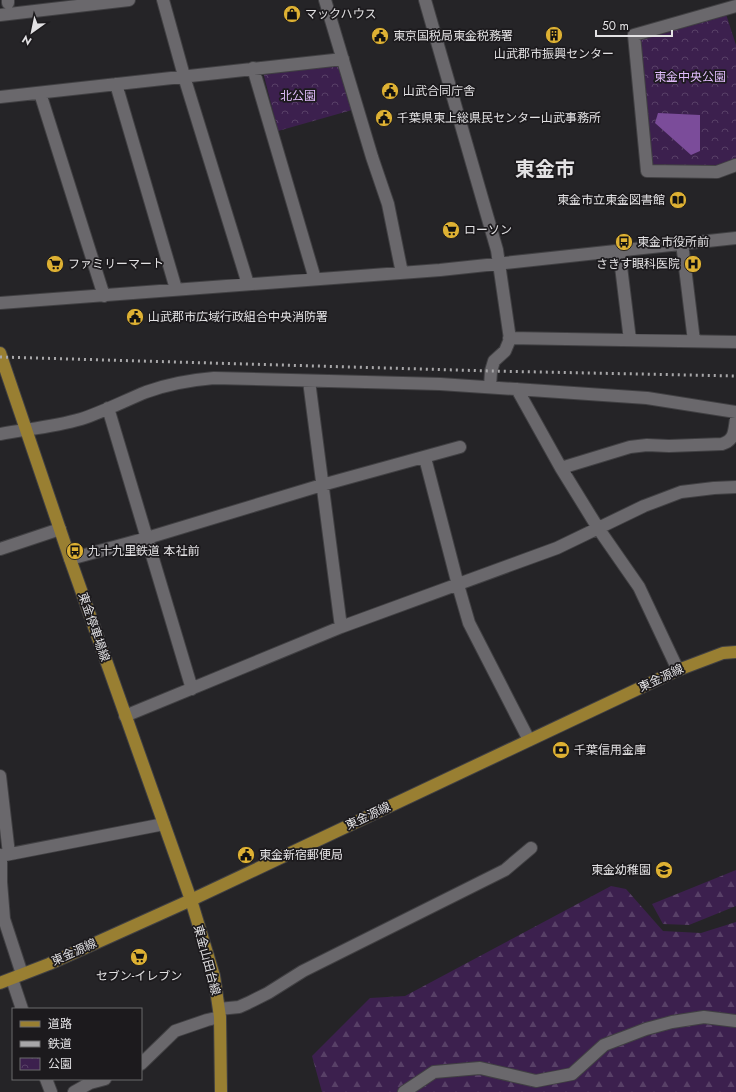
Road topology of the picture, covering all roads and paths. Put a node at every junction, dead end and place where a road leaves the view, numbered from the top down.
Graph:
1 (128, 0) edge
2 (163, 0) edge
3 (325, 0) edge
4 (425, 0) edge
5 (736, 6) edge
6 (0, 15) edge
7 (343, 59) junction
8 (253, 68) junction
9 (184, 77) junction
10 (116, 84) junction
11 (40, 93) junction
12 (0, 97) edge
13 (736, 165) edge
14 (736, 238) edge
15 (682, 243) junction
16 (619, 250) junction
17 (498, 263) junction
18 (402, 273) junction
19 (316, 279) junction
20 (248, 284) junction
21 (176, 289) junction
22 (104, 296) junction
23 (0, 303) edge
24 (510, 338) junction
25 (630, 340) junction
26 (694, 341) junction
27 (736, 342) edge
28 (0, 353) edge
29 (309, 380) junction
30 (490, 388) junction
31 (517, 389) junction
32 (108, 408) junction
33 (736, 412) edge
34 (736, 419) edge
35 (27, 430) junction
36 (0, 434) edge
37 (460, 447) dead end
38 (425, 458) junction
39 (561, 468) junction
40 (322, 485) junction
41 (736, 487) edge
42 (598, 528) junction
43 (60, 529) junction
44 (147, 538) junction
45 (0, 549) edge
46 (70, 559) junction
47 (458, 585) junction
48 (341, 628) junction
49 (736, 652) edge
50 (678, 670) junction
51 (192, 688) junction
52 (125, 716) junction
53 (529, 740) junction
54 (0, 776) edge
55 (164, 824) junction
56 (531, 848) dead end
57 (3, 855) edge
58 (190, 900) junction
59 (17, 976) junction
60 (0, 983) edge
61 (22, 1008) edge
62 (219, 1013) junction
63 (736, 1021) edge
64 (142, 1063) edge
65 (46, 1080) edge
66 (101, 1080) edge
67 (51, 1092) edge
68 (74, 1092) edge
69 (221, 1092) edge
70 (404, 1092) edge

1 - 6 street
2 - 9 street
3 - 7 street
4 - 17 street
5 - 13 street
7 - 8 street
7 - 18 street
8 - 9 street
8 - 19 street
9 - 10 street
9 - 20 street
10 - 11 street
10 - 21 street
11 - 12 street
11 - 22 street
14 - 15 street
15 - 16 street
15 - 26 street
16 - 17 street
16 - 25 street
17 - 18 street
17 - 24 street
18 - 19 street
19 - 20 street
20 - 21 street
21 - 22 street
22 - 23 street
24 - 25 street
24 - 30 street
25 - 26 street
26 - 27 street
28 - 35 main road, 東金停車場線
29 - 30 street
29 - 32 street
29 - 40 street
30 - 31 street
31 - 33 street
31 - 39 street
32 - 35 street
32 - 44 street
34 - 39 street
35 - 36 street
35 - 43 main road, 東金停車場線
37 - 38 street
38 - 40 street
38 - 47 street
39 - 42 street
40 - 44 street
40 - 48 street
41 - 42 street
42 - 47 street
42 - 50 street
43 - 45 street
43 - 46 main road, 東金停車場線
44 - 46 street
44 - 51 street
46 - 52 main road, 東金停車場線
47 - 48 street
47 - 53 street
48 - 51 street
49 - 50 main road, 東金源線
50 - 53 main road, 東金源線
51 - 52 street
52 - 55 main road, 東金停車場線
53 - 58 main road, 東金源線
54 - 57 street
55 - 57 street
55 - 58 main road, 東金停車場線
56 - 62 street
57 - 59 street
58 - 59 main road, 東金源線
58 - 62 main road, 東金山田台線
59 - 60 main road, 東金源線
59 - 61 street
62 - 64 street
62 - 69 main road, 東金山田台線
63 - 70 street
65 - 67 street
66 - 68 street

